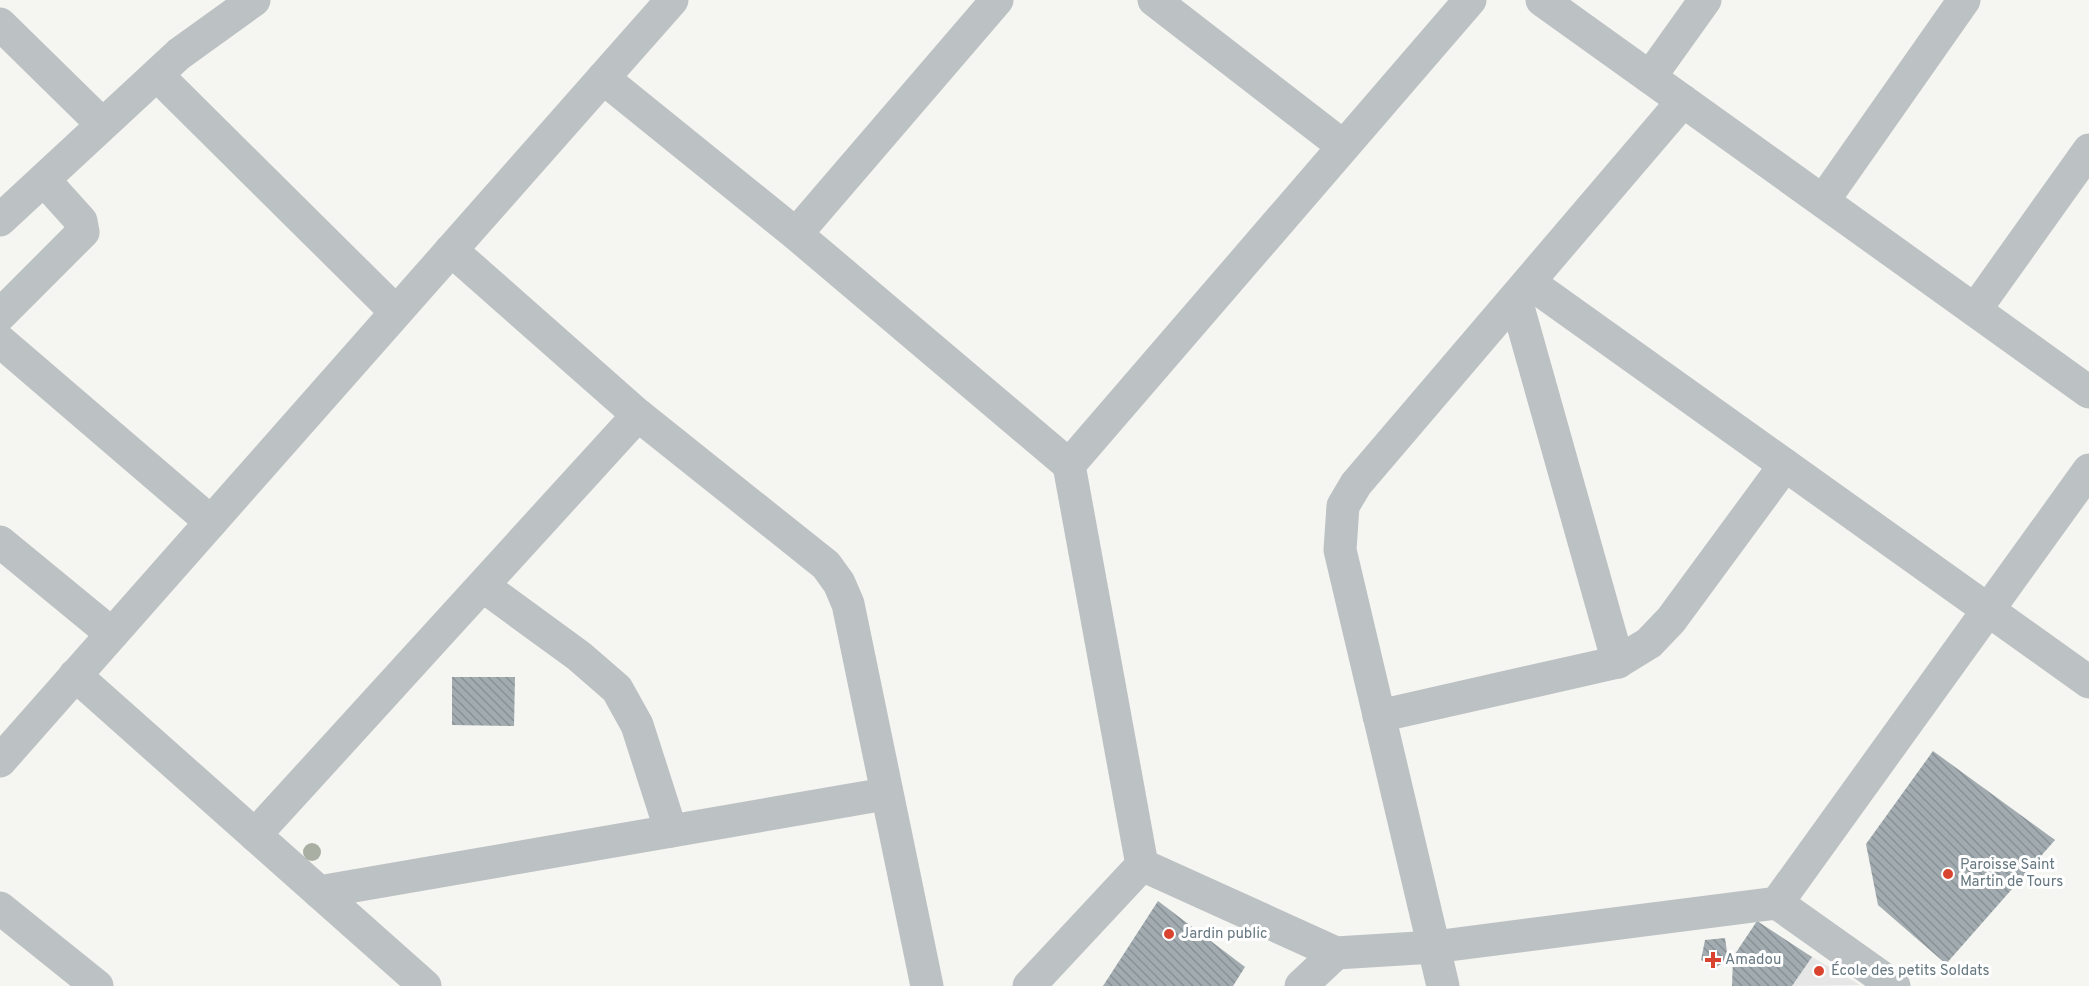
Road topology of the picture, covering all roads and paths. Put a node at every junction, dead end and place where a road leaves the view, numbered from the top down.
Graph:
1 (254, 0) edge
2 (672, 0) edge
3 (997, 0) edge
4 (1154, 0) edge
5 (1470, 0) edge
6 (1542, 0) edge
7 (1705, 0) edge
8 (1964, 0) edge
9 (0, 24) edge
10 (158, 76) junction
11 (1650, 77) junction
12 (603, 78) junction
13 (1683, 101) junction
14 (102, 124) junction
15 (1343, 146) junction
16 (2089, 150) edge
17 (44, 180) junction
18 (1823, 201) junction
19 (0, 220) edge
20 (796, 234) junction
21 (451, 250) junction
22 (1523, 291) junction
23 (1975, 310) junction
24 (396, 312) junction
25 (0, 315) edge
26 (0, 341) edge
27 (2089, 392) edge
28 (638, 415) junction
29 (1069, 465) junction
30 (1785, 465) junction
31 (2089, 471) edge
32 (211, 522) junction
33 (0, 542) edge
34 (483, 586) junction
35 (1988, 610) junction
36 (111, 634) junction
37 (1618, 662) junction
38 (75, 675) junction
39 (2089, 682) edge
40 (1379, 716) junction
41 (0, 761) edge
42 (885, 794) junction
43 (671, 831) junction
44 (255, 835) junction
45 (1142, 865) junction
46 (319, 892) junction
47 (1777, 903) junction
48 (0, 908) edge
49 (1434, 947) junction
50 (1336, 953) junction
51 (97, 986) edge
52 (425, 986) edge
53 (927, 986) edge
54 (1029, 986) edge
55 (1301, 986) edge
56 (1443, 986) edge
57 (1894, 986) edge

1 - 10 street
2 - 12 street
3 - 20 street
4 - 15 street
5 - 15 street
6 - 11 street
7 - 11 street
8 - 18 street
9 - 14 street
10 - 14 street
10 - 24 street
11 - 13 street
12 - 20 street
12 - 21 street
13 - 18 street
13 - 22 street
14 - 17 street
15 - 29 street
16 - 23 street
17 - 19 street
17 - 25 street
18 - 23 street
20 - 29 street
21 - 24 street
21 - 28 street
22 - 30 street
22 - 37 street
22 - 40 street
23 - 27 street
24 - 32 street
26 - 32 street
28 - 34 street
28 - 42 street
29 - 45 street
30 - 35 street
30 - 37 street
31 - 35 street
32 - 36 street
33 - 36 street
34 - 43 street
34 - 44 street
35 - 39 street
35 - 47 street
36 - 38 street
37 - 40 street
38 - 41 street
38 - 44 street
40 - 49 street
42 - 43 street
42 - 53 street
43 - 46 street
44 - 46 street
45 - 50 street
45 - 54 street
46 - 52 street
47 - 49 street
47 - 57 street
48 - 51 street
49 - 50 street
49 - 56 street
50 - 55 street

